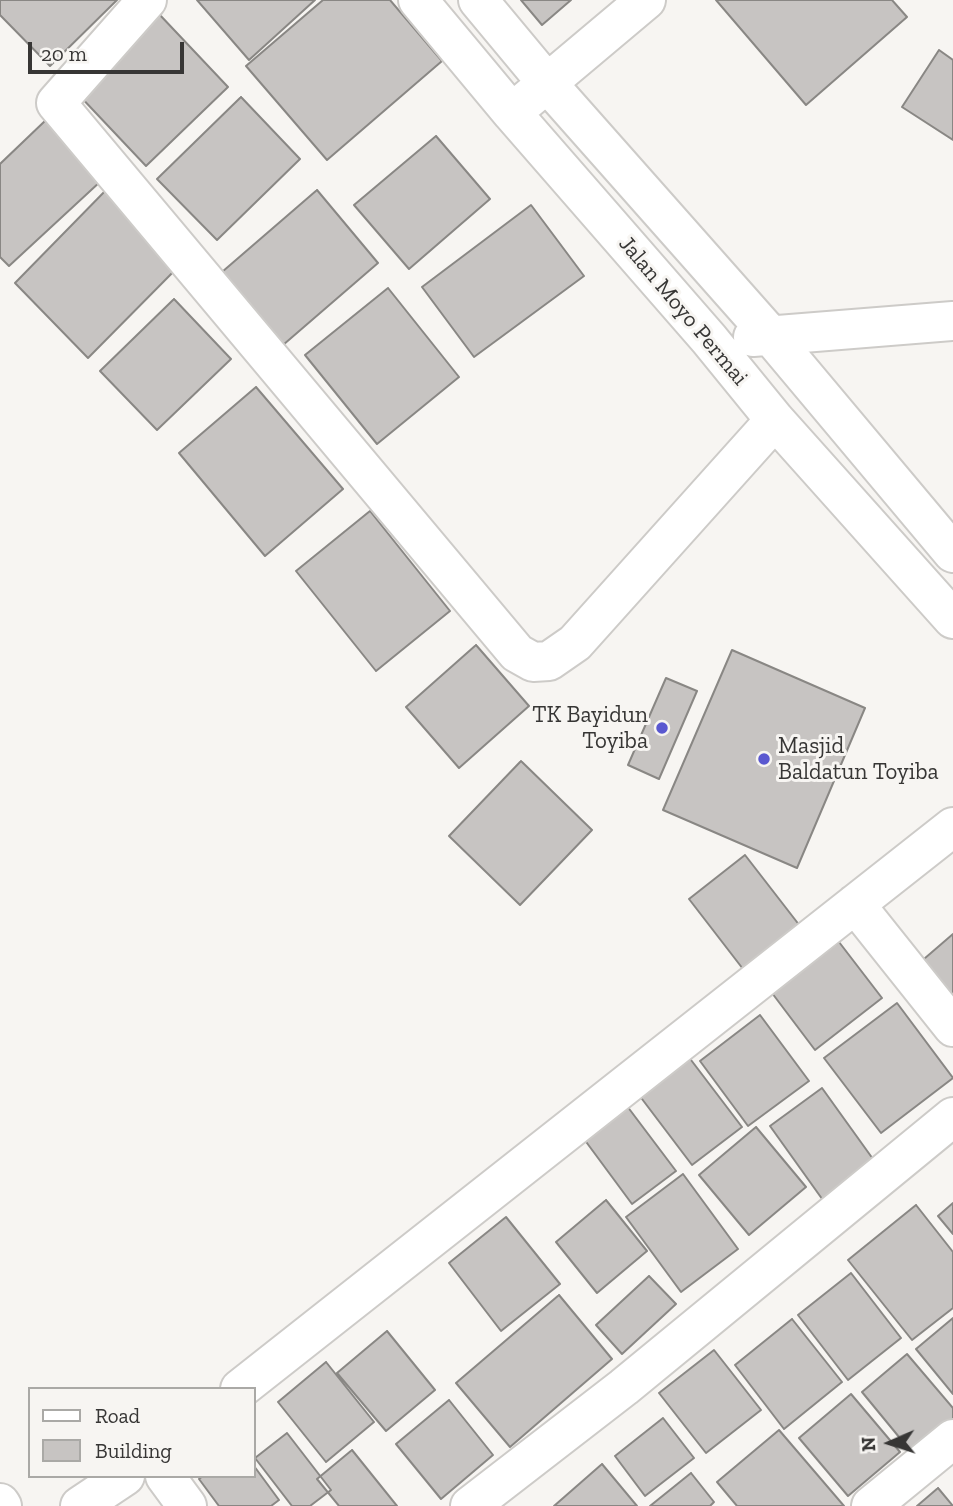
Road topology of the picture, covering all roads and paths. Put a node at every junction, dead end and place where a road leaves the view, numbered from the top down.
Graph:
1 (147, 0) edge
2 (418, 0) edge
3 (478, 0) edge
4 (646, 0) edge
5 (547, 83) junction
6 (512, 113) junction
7 (953, 321) edge
8 (771, 337) junction
9 (709, 339) junction
10 (775, 420) junction
11 (953, 553) edge
12 (953, 619) edge
13 (953, 827) edge
14 (855, 904) junction
15 (953, 1027) edge
16 (953, 1117) edge
17 (243, 1387) edge
18 (953, 1440) edge
19 (122, 1478) edge
20 (166, 1478) edge
21 (80, 1506) edge
22 (187, 1506) edge
23 (470, 1506) edge
24 (871, 1506) edge

1 - 10 street
2 - 6 street, Jalan Moyo Permai
3 - 5 street, Jalan Moyo Permai
4 - 5 street
5 - 6 street
5 - 8 street, Jalan Moyo Permai
6 - 9 street, Jalan Moyo Permai
7 - 8 street
8 - 9 street
8 - 11 street, Jalan Moyo Permai
9 - 10 street, Jalan Moyo Permai
10 - 12 street, Jalan Moyo Permai
13 - 14 street
14 - 15 street
14 - 17 street
16 - 23 street
18 - 24 street
19 - 21 street
20 - 22 street

